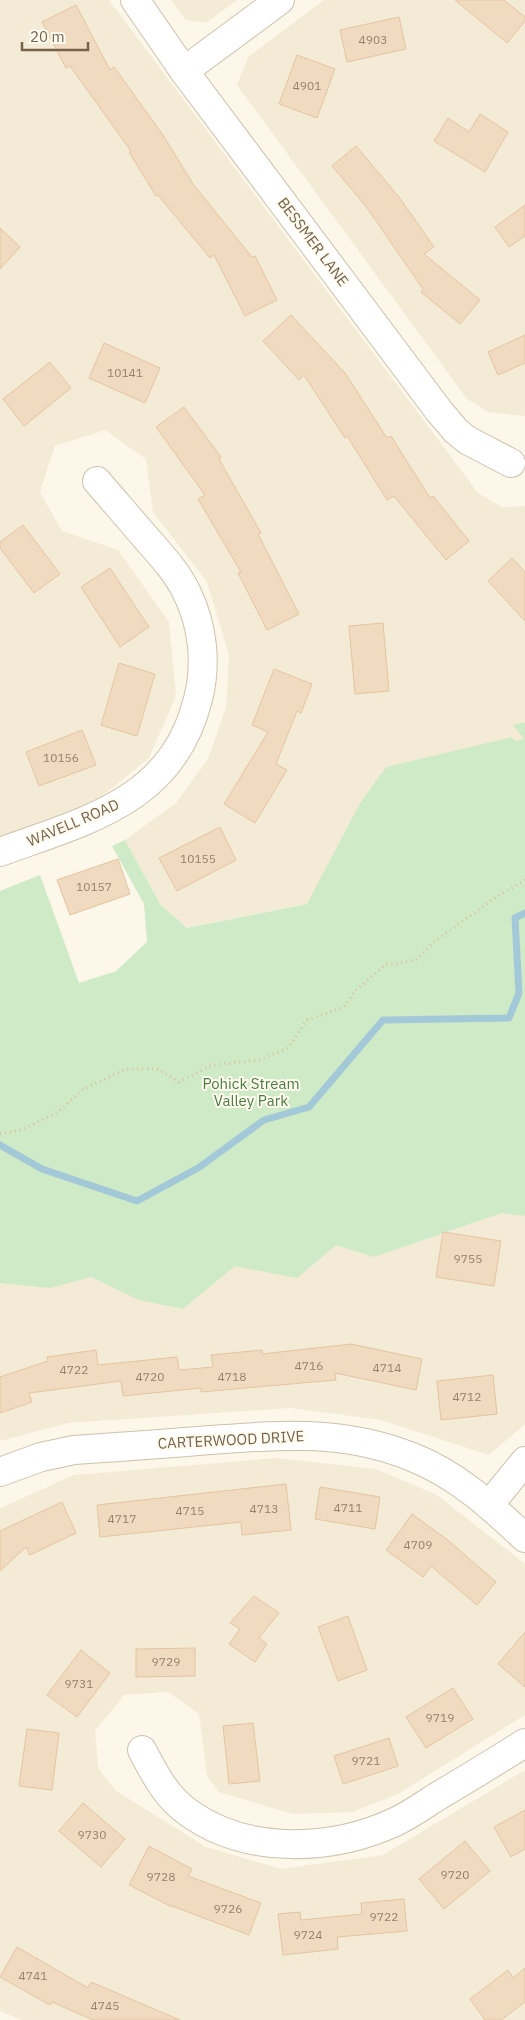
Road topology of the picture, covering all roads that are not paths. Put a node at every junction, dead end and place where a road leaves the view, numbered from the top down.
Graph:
1 (135, 0) edge
2 (280, 0) edge
3 (184, 71) junction
4 (511, 463) dead end
5 (97, 482) dead end
6 (0, 852) edge
7 (525, 1461) edge
8 (0, 1472) edge
9 (490, 1504) junction
10 (525, 1538) edge
11 (525, 1743) edge
12 (142, 1750) dead end

1 - 3 street, BESSMER LANE
2 - 3 street
3 - 4 street, BESSMER LANE
5 - 6 street, WAVELL ROAD
7 - 9 street
8 - 9 street, CARTERWOOD DRIVE
9 - 10 street, CARTERWOOD DRIVE
11 - 12 street

